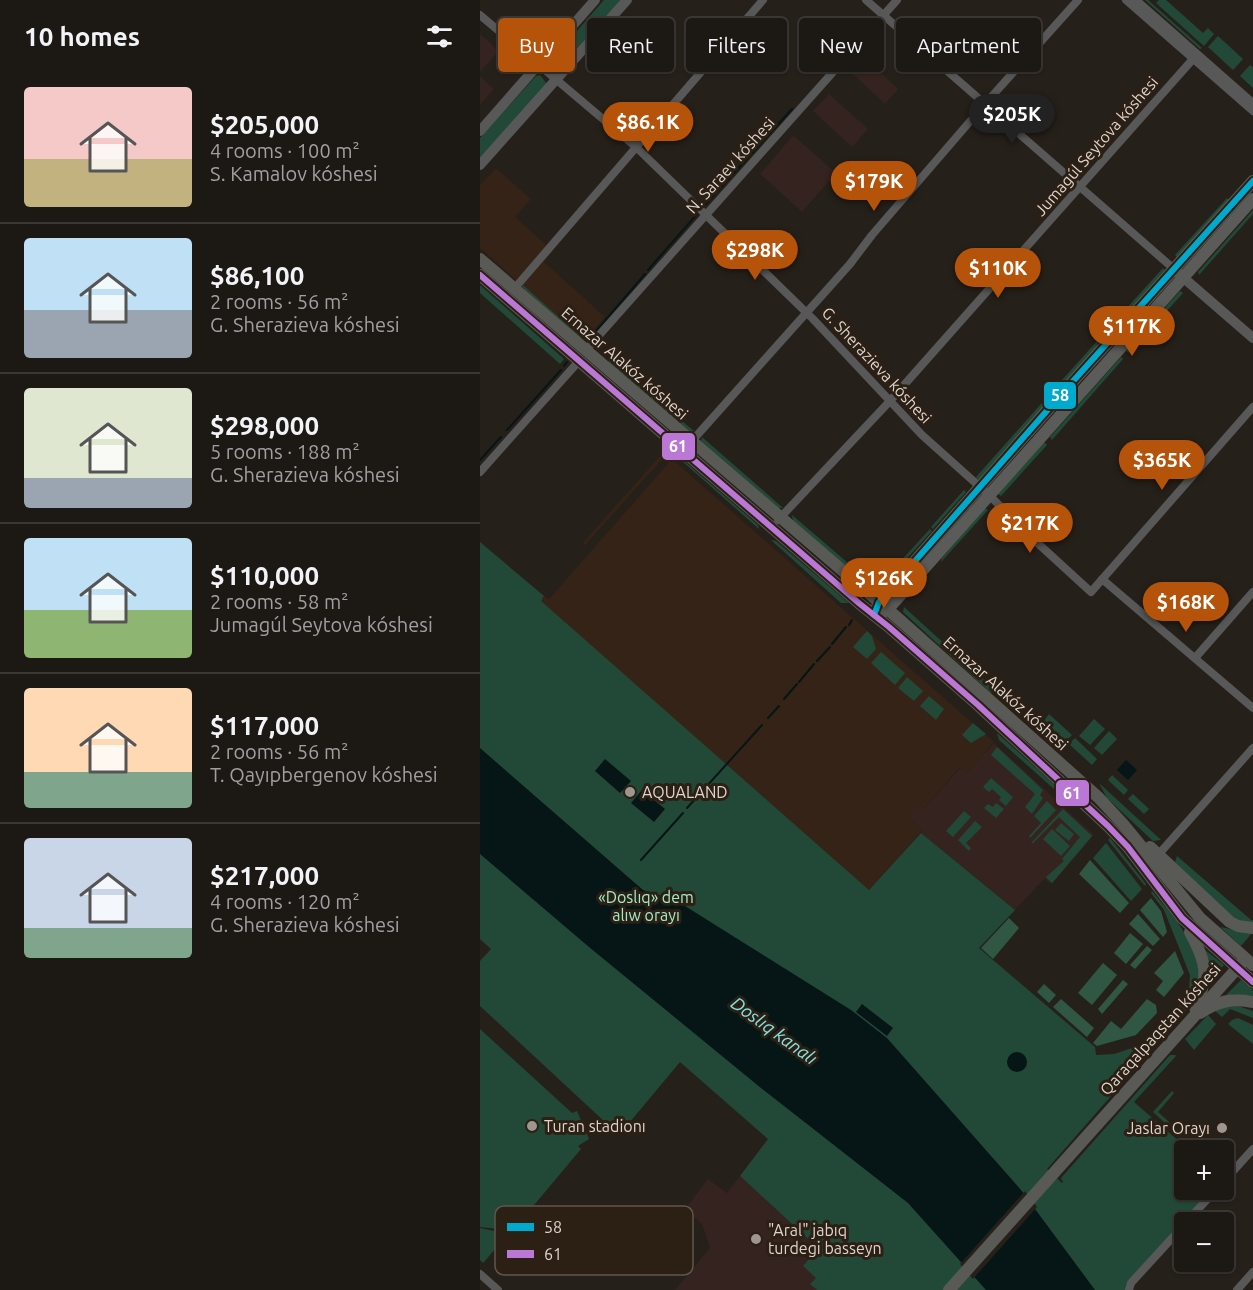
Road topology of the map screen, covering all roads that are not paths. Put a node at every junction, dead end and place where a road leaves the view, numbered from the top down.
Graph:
1 (595, 0) edge
2 (627, 0) edge
3 (763, 0) edge
4 (866, 0) edge
5 (897, 0) edge
6 (1078, 0) edge
7 (1126, 0) edge
8 (1136, 0) edge
9 (480, 15) edge
10 (884, 15) junction
11 (575, 22) edge
12 (498, 31) edge
13 (1192, 59) junction
14 (531, 72) edge
15 (545, 72) edge
16 (556, 81) junction
17 (1253, 103) edge
18 (985, 104) junction
19 (1253, 111) edge
20 (480, 131) edge
21 (636, 147) junction
22 (480, 165) edge
23 (1253, 181) edge
24 (1080, 186) junction
25 (1253, 199) edge
26 (705, 215) junction
27 (480, 259) edge
28 (1179, 273) junction
29 (480, 275) edge
30 (514, 289) junction
31 (806, 312) junction
32 (1253, 338) edge
33 (582, 356) junction
34 (889, 402) junction
35 (1253, 407) edge
36 (691, 442) junction
37 (480, 472) edge
38 (984, 491) junction
39 (776, 523) junction
40 (1102, 579) junction
41 (1253, 592) edge
42 (884, 606) junction
43 (874, 615) junction
44 (1196, 658) junction
45 (1253, 708) edge
46 (1033, 747) junction
47 (1253, 748) edge
48 (1124, 824) junction
49 (1158, 855) junction
50 (1161, 870) junction
51 (1182, 918) junction
52 (1253, 928) edge
53 (1250, 958) edge
54 (1237, 968) junction
55 (1253, 982) edge
56 (1253, 1002) edge
57 (1189, 1020) junction
58 (1253, 1149) edge
59 (1234, 1170) edge
60 (1207, 1200) edge
61 (1196, 1212) edge
62 (1174, 1236) edge
63 (1253, 1272) edge
64 (480, 1274) edge
65 (950, 1288) edge
66 (1129, 1289) edge
67 (498, 1290) edge
68 (1237, 1290) edge

1 - 11 street
2 - 16 street
3 - 21 street
4 - 10 street
5 - 10 street, N. Saraev kóshesi
6 - 18 street
7 - 13 street
8 - 17 street
9 - 12 street, G. Sherazieva kóshesi
10 - 18 street
10 - 26 street, N. Saraev kóshesi
13 - 19 street
13 - 24 street, Jumagúl Seytova kóshesi
14 - 20 street
15 - 16 street, G. Sherazieva kóshesi
16 - 21 street, G. Sherazieva kóshesi
16 - 22 street
18 - 24 street
18 - 31 street
21 - 26 street, G. Sherazieva kóshesi
21 - 30 street
23 - 28 main road
24 - 28 street
24 - 34 street, Jumagúl Seytova kóshesi
25 - 28 main road
26 - 31 street, G. Sherazieva kóshesi
26 - 33 street, N. Saraev kóshesi
27 - 30 main road, Ernazar Alakóz kóshesi
28 - 32 street
28 - 38 main road
29 - 33 main road, Ernazar Alakóz kóshesi
30 - 33 main road, Ernazar Alakóz kóshesi
31 - 34 street, G. Sherazieva kóshesi
31 - 36 street
33 - 36 main road, Ernazar Alakóz kóshesi
33 - 37 street, N. Saraev kóshesi
33 - 39 main road, Ernazar Alakóz kóshesi
34 - 38 street, G. Sherazieva kóshesi
34 - 39 street, Jumagúl Seytova kóshesi
35 - 40 street
36 - 39 main road, Ernazar Alakóz kóshesi
38 - 40 street, G. Sherazieva kóshesi
38 - 42 main road
39 - 42 main road, Ernazar Alakóz kóshesi
39 - 43 main road, Ernazar Alakóz kóshesi
40 - 44 street
41 - 44 street
42 - 43 main road
42 - 46 main road, Ernazar Alakóz kóshesi
43 - 46 main road, Ernazar Alakóz kóshesi
44 - 45 street
46 - 48 main road, Ernazar Alakóz kóshesi
46 - 51 main road, Ernazar Alakóz kóshesi
47 - 49 street
48 - 49 main road
48 - 50 main road, Ernazar Alakóz kóshesi
49 - 50 street
49 - 52 main road
50 - 53 main road, Ernazar Alakóz kóshesi
51 - 54 main road, Ernazar Alakóz kóshesi
51 - 57 main road
53 - 54 main road, Qaraqalpaqstan kóshesi
54 - 55 main road, Ernazar Alakóz kóshesi
54 - 57 main road, Qaraqalpaqstan kóshesi
56 - 57 main road
57 - 65 main road, Qaraqalpaqstan kóshesi
58 - 59 street
60 - 61 street
62 - 66 street
63 - 68 street
64 - 67 street

